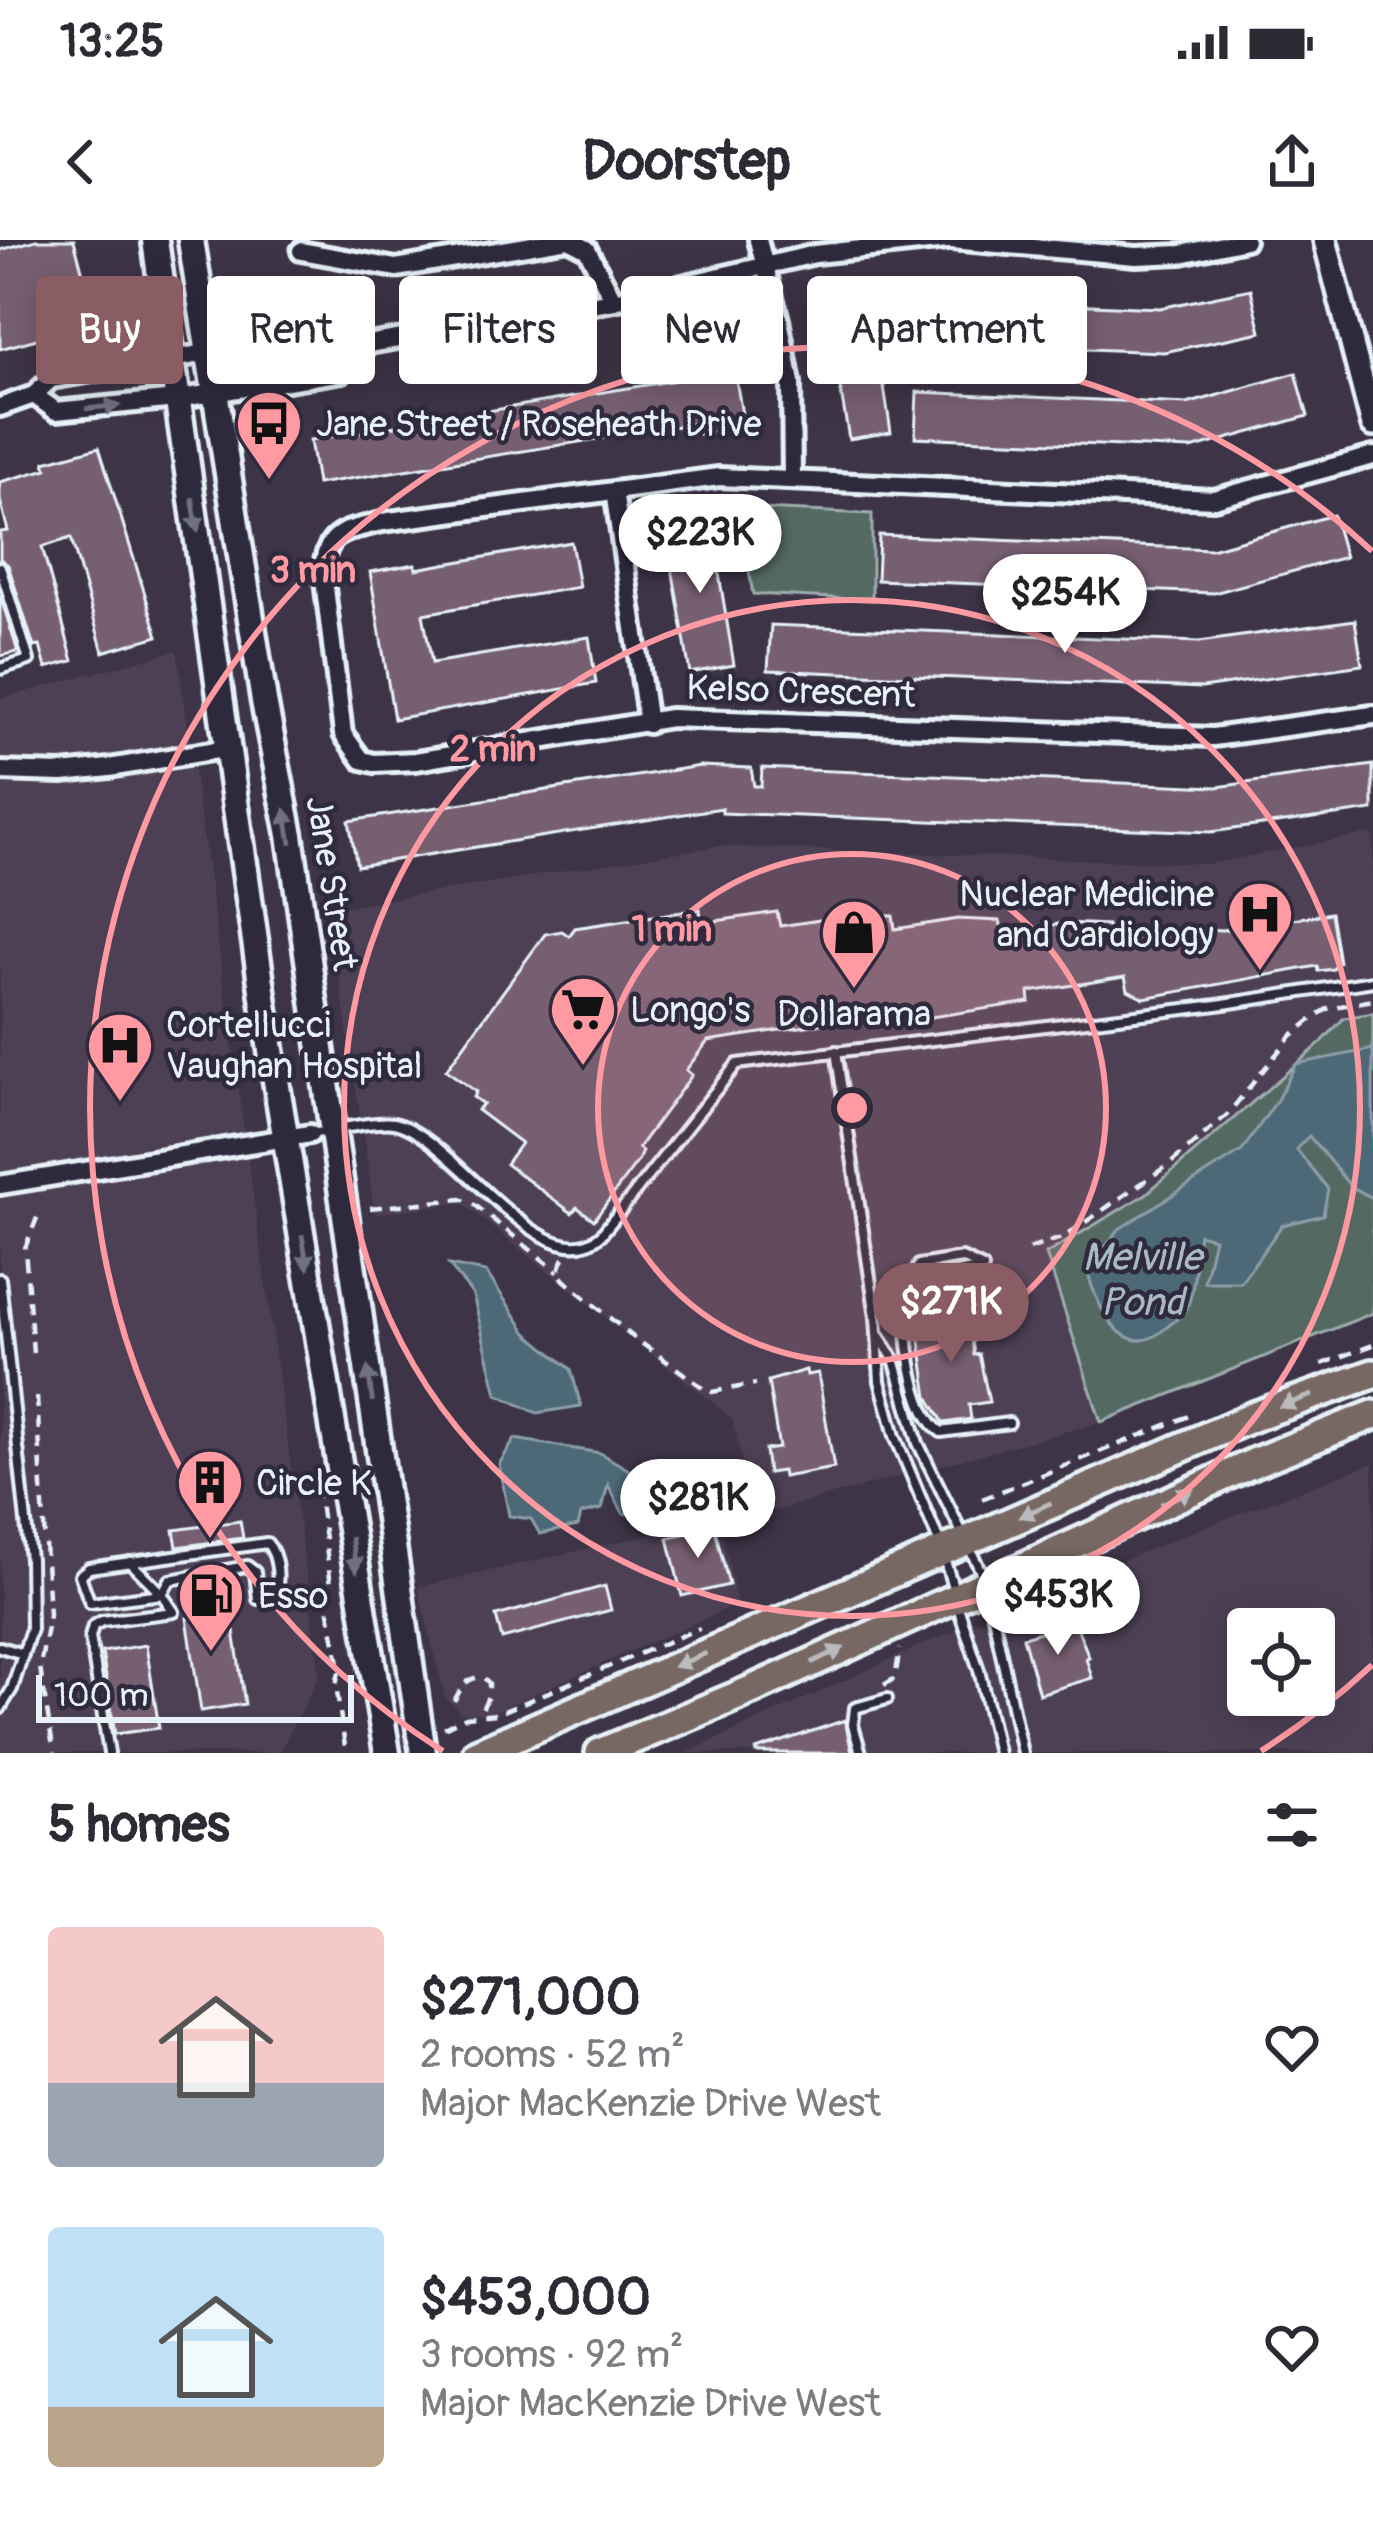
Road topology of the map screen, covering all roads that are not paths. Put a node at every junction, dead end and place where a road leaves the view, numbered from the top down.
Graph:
1 (155, 240) edge
2 (190, 240) edge
3 (566, 240) edge
4 (758, 240) edge
5 (949, 240) edge
6 (1245, 240) edge
7 (1325, 240) edge
8 (301, 251) dead end
9 (764, 268) junction
10 (160, 276) edge
11 (614, 301) junction
12 (375, 343) edge
13 (207, 353) joint
14 (183, 357) edge
15 (45, 384) edge
16 (174, 384) edge
17 (212, 384) edge
18 (269, 384) edge
19 (214, 393) junction
20 (34, 395) junction
21 (176, 399) junction
22 (0, 406) edge
23 (1373, 425) edge
24 (1373, 456) edge
25 (792, 479) junction
26 (614, 491) junction
27 (0, 567) edge
28 (0, 669) edge
29 (1373, 715) edge
30 (648, 724) junction
31 (229, 748) junction
32 (0, 771) edge
33 (1373, 981) edge
34 (836, 1052) junction
35 (310, 1134) junction
36 (0, 1185) edge
37 (983, 1268) dead end
38 (0, 1279) edge
39 (878, 1334) junction
40 (1373, 1373) edge
41 (1373, 1415) edge
42 (1009, 1423) dead end
43 (954, 1546) junction
44 (130, 1562) junction
45 (986, 1582) junction
46 (162, 1594) junction
47 (955, 1595) junction
48 (273, 1597) dead end
49 (258, 1599) dead end
50 (0, 1647) edge
51 (23, 1654) junction
52 (887, 1699) dead end
53 (0, 1709) edge
54 (110, 1753) edge
55 (387, 1753) edge
56 (424, 1753) edge
57 (477, 1753) edge
58 (600, 1753) edge
59 (861, 1753) edge
60 (998, 1753) edge
61 (1022, 1753) edge

1 - 10 main road, Jane Street
2 - 13 main road, Jane Street
3 - 8 street
3 - 11 street
4 - 9 street
5 - 6 street
5 - 9 street
7 - 23 street
9 - 11 street
9 - 25 street
11 - 12 street
13 - 14 street
15 - 20 street
16 - 21 main road, Jane Street
17 - 19 main road, Jane Street
18 - 19 street
19 - 21 street
35 -> 19 main road, Jane Street
20 -> 21 street
20 - 22 street
21 -> 31 main road, Jane Street
24 - 25 street, Kelso Crescent
25 - 26 street, Kelso Crescent
26 - 30 street
26 - 30 street, Kelso Crescent
27 - 28 lane
29 - 30 street, Kelso Crescent
31 - 32 street
31 - 35 main road, Jane Street
33 - 34 lane
34 - 35 lane
34 - 39 lane
35 - 36 street
35 -> 55 main road, Jane Street
56 -> 35 main road, Jane Street
37 - 42 lane
38 - 51 lane
39 - 43 lane
39 - 43 lane
40 -> 43 main road
45 -> 41 main road
43 - 45 lane
43 - 47 lane
43 -> 57 main road
44 - 46 lane
44 - 46 lane
44 - 48 lane
45 - 47 main road
45 - 61 lane
46 - 49 lane
46 - 54 lane
58 -> 47 main road
47 - 60 lane
50 - 51 lane
51 - 53 lane
52 - 59 lane

